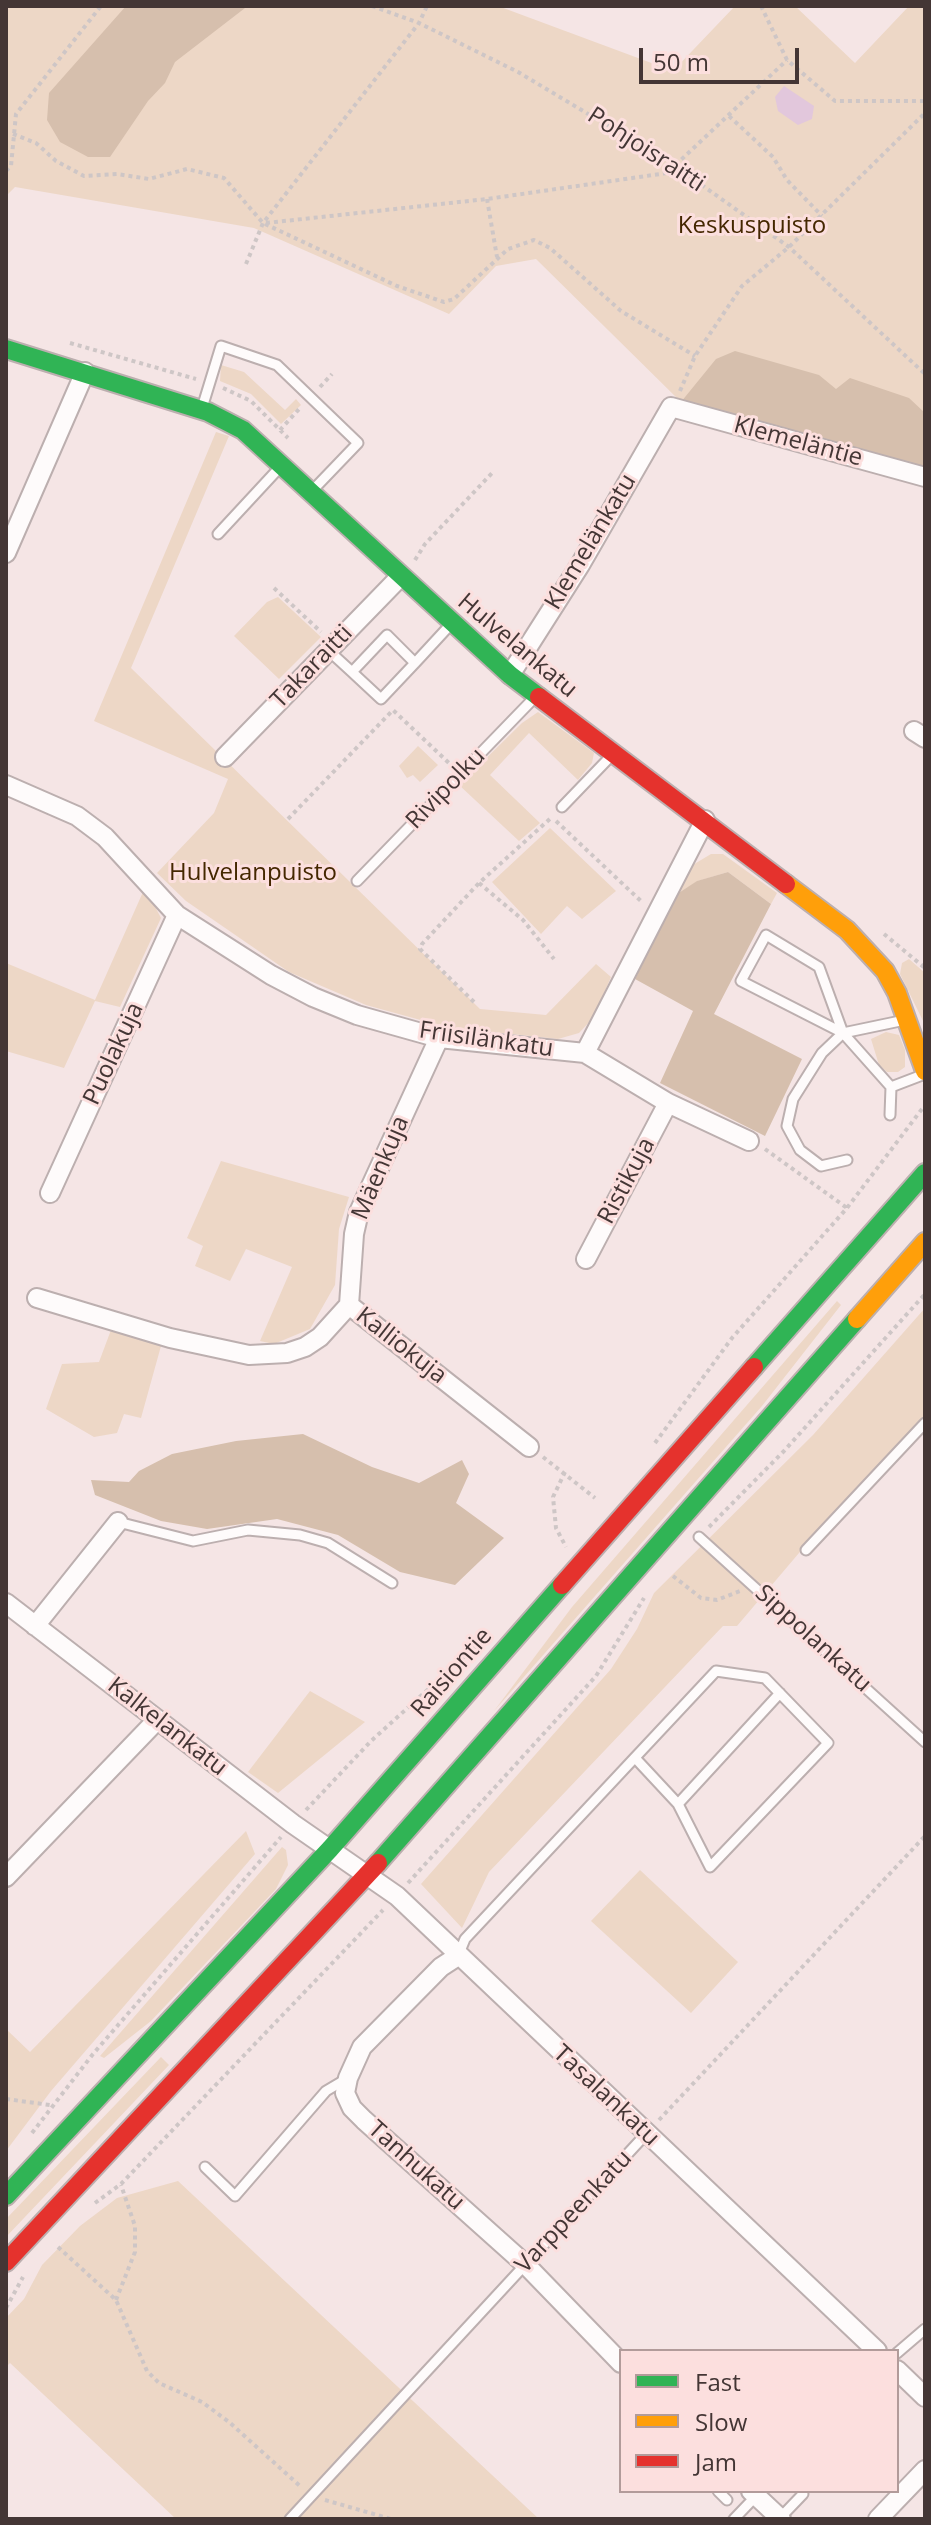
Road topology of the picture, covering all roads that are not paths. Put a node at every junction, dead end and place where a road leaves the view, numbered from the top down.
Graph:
1 (6, 349) edge
2 (85, 372) junction
3 (671, 407) joint
4 (202, 410) junction
5 (282, 465) junction
6 (925, 477) edge
7 (311, 492) junction
8 (218, 534) dead end
9 (6, 553) edge
10 (400, 577) junction
11 (451, 624) junction
12 (331, 647) junction
13 (415, 663) junction
14 (352, 672) junction
15 (510, 675) junction
16 (536, 696) junction
17 (613, 753) junction
18 (225, 757) dead end
19 (7, 787) edge
20 (562, 807) road end
21 (705, 820) junction
22 (357, 881) dead end
23 (177, 915) junction
24 (909, 1019) junction
25 (843, 1033) junction
26 (920, 1036) edge
27 (439, 1038) junction
28 (585, 1053) junction
29 (925, 1072) edge
30 (891, 1087) junction
31 (668, 1103) junction
32 (890, 1115) dead end
33 (749, 1141) road end
34 (847, 1160) dead end
35 (925, 1173) edge
36 (50, 1193) dead end
37 (925, 1242) edge
38 (586, 1259) dead end
39 (37, 1298) dead end
40 (349, 1305) junction
41 (925, 1423) edge
42 (529, 1447) road end
43 (118, 1522) joint
44 (699, 1537) road end
45 (806, 1550) dead end
46 (392, 1583) dead end
47 (6, 1603) edge
48 (35, 1626) junction
49 (780, 1693) junction
50 (157, 1720) junction
51 (925, 1742) edge
52 (637, 1760) junction
53 (678, 1804) junction
54 (330, 1849) junction
55 (368, 1875) junction
56 (6, 1877) edge
57 (458, 1956) junction
58 (348, 2078) junction
59 (646, 2134) junction
60 (205, 2167) dead end
61 (6, 2196) edge
62 (6, 2262) edge
63 (526, 2265) junction
64 (925, 2329) edge
65 (871, 2349) edge
66 (899, 2351) edge
67 (619, 2361) edge
68 (899, 2372) edge
69 (925, 2397) edge
70 (925, 2470) edge
71 (720, 2493) edge
72 (753, 2494) edge
73 (803, 2494) dead end
74 (727, 2500) dead end
75 (290, 2519) edge
76 (734, 2519) edge
77 (780, 2519) edge
78 (878, 2519) edge

1 - 2 main road, Hulvelankatu
2 - 4 main road, Hulvelankatu
2 - 9 street
3 - 6 street, Klemeläntie
3 - 15 street, Klemelänkatu
4 - 5 main road, Hulvelankatu
4 - 7 lane
5 - 7 main road, Hulvelankatu
5 - 8 lane
7 - 10 main road, Hulvelankatu
10 - 11 main road, Hulvelankatu
10 - 12 street, Takaraitti
11 - 13 lane
11 - 15 main road, Hulvelankatu
12 - 14 lane
12 - 18 street, Takaraitti
13 - 14 lane
13 - 14 lane
15 - 16 main road, Hulvelankatu
16 - 17 main road, Hulvelankatu
16 - 22 lane, Rivipolku
17 - 20 lane
17 - 21 main road, Hulvelankatu
19 - 23 street, Friisilänkatu
21 - 24 main road, Hulvelankatu
21 - 28 street, Friisilänkatu
23 - 27 street, Friisilänkatu
23 - 36 street, Puolakuja
24 - 25 lane
24 - 26 main road, Hulvelankatu
25 - 25 lane
25 - 30 lane
25 - 34 lane
26 - 29 main road, Hulvelankatu
27 - 28 street, Friisilänkatu
27 - 40 street, Mäenkuja
28 - 31 street
29 - 30 lane
30 - 32 lane
31 - 33 street
31 - 38 street, Ristikuja
35 - 54 main road, Raisiontie
37 - 55 main road
39 - 40 street, Kalliokuja
40 - 42 street, Kalliokuja
41 - 45 lane
43 - 46 lane
43 - 48 street
44 - 51 lane, Sippolankatu
47 - 48 street, Kalkelankatu
48 - 50 street, Kalkelankatu
49 - 52 lane
49 - 53 lane
49 - 53 lane
50 - 54 street, Kalkelankatu
50 - 56 street
52 - 53 lane
52 - 57 lane
54 - 55 street, Tasalankatu
54 - 61 main road, Raisiontie
55 - 57 street, Tasalankatu
55 - 62 main road
57 - 58 street
57 - 59 street, Tasalankatu
58 - 60 lane
58 - 63 street, Tanhukatu
59 - 63 lane, Varppeenkatu
59 - 65 street, Tasalankatu
63 - 67 street, Tanhukatu
63 - 75 lane, Varppeenkatu
64 - 66 lane
68 - 69 street
70 - 78 street
71 - 74 lane
72 - 76 lane
72 - 77 street
73 - 77 lane

